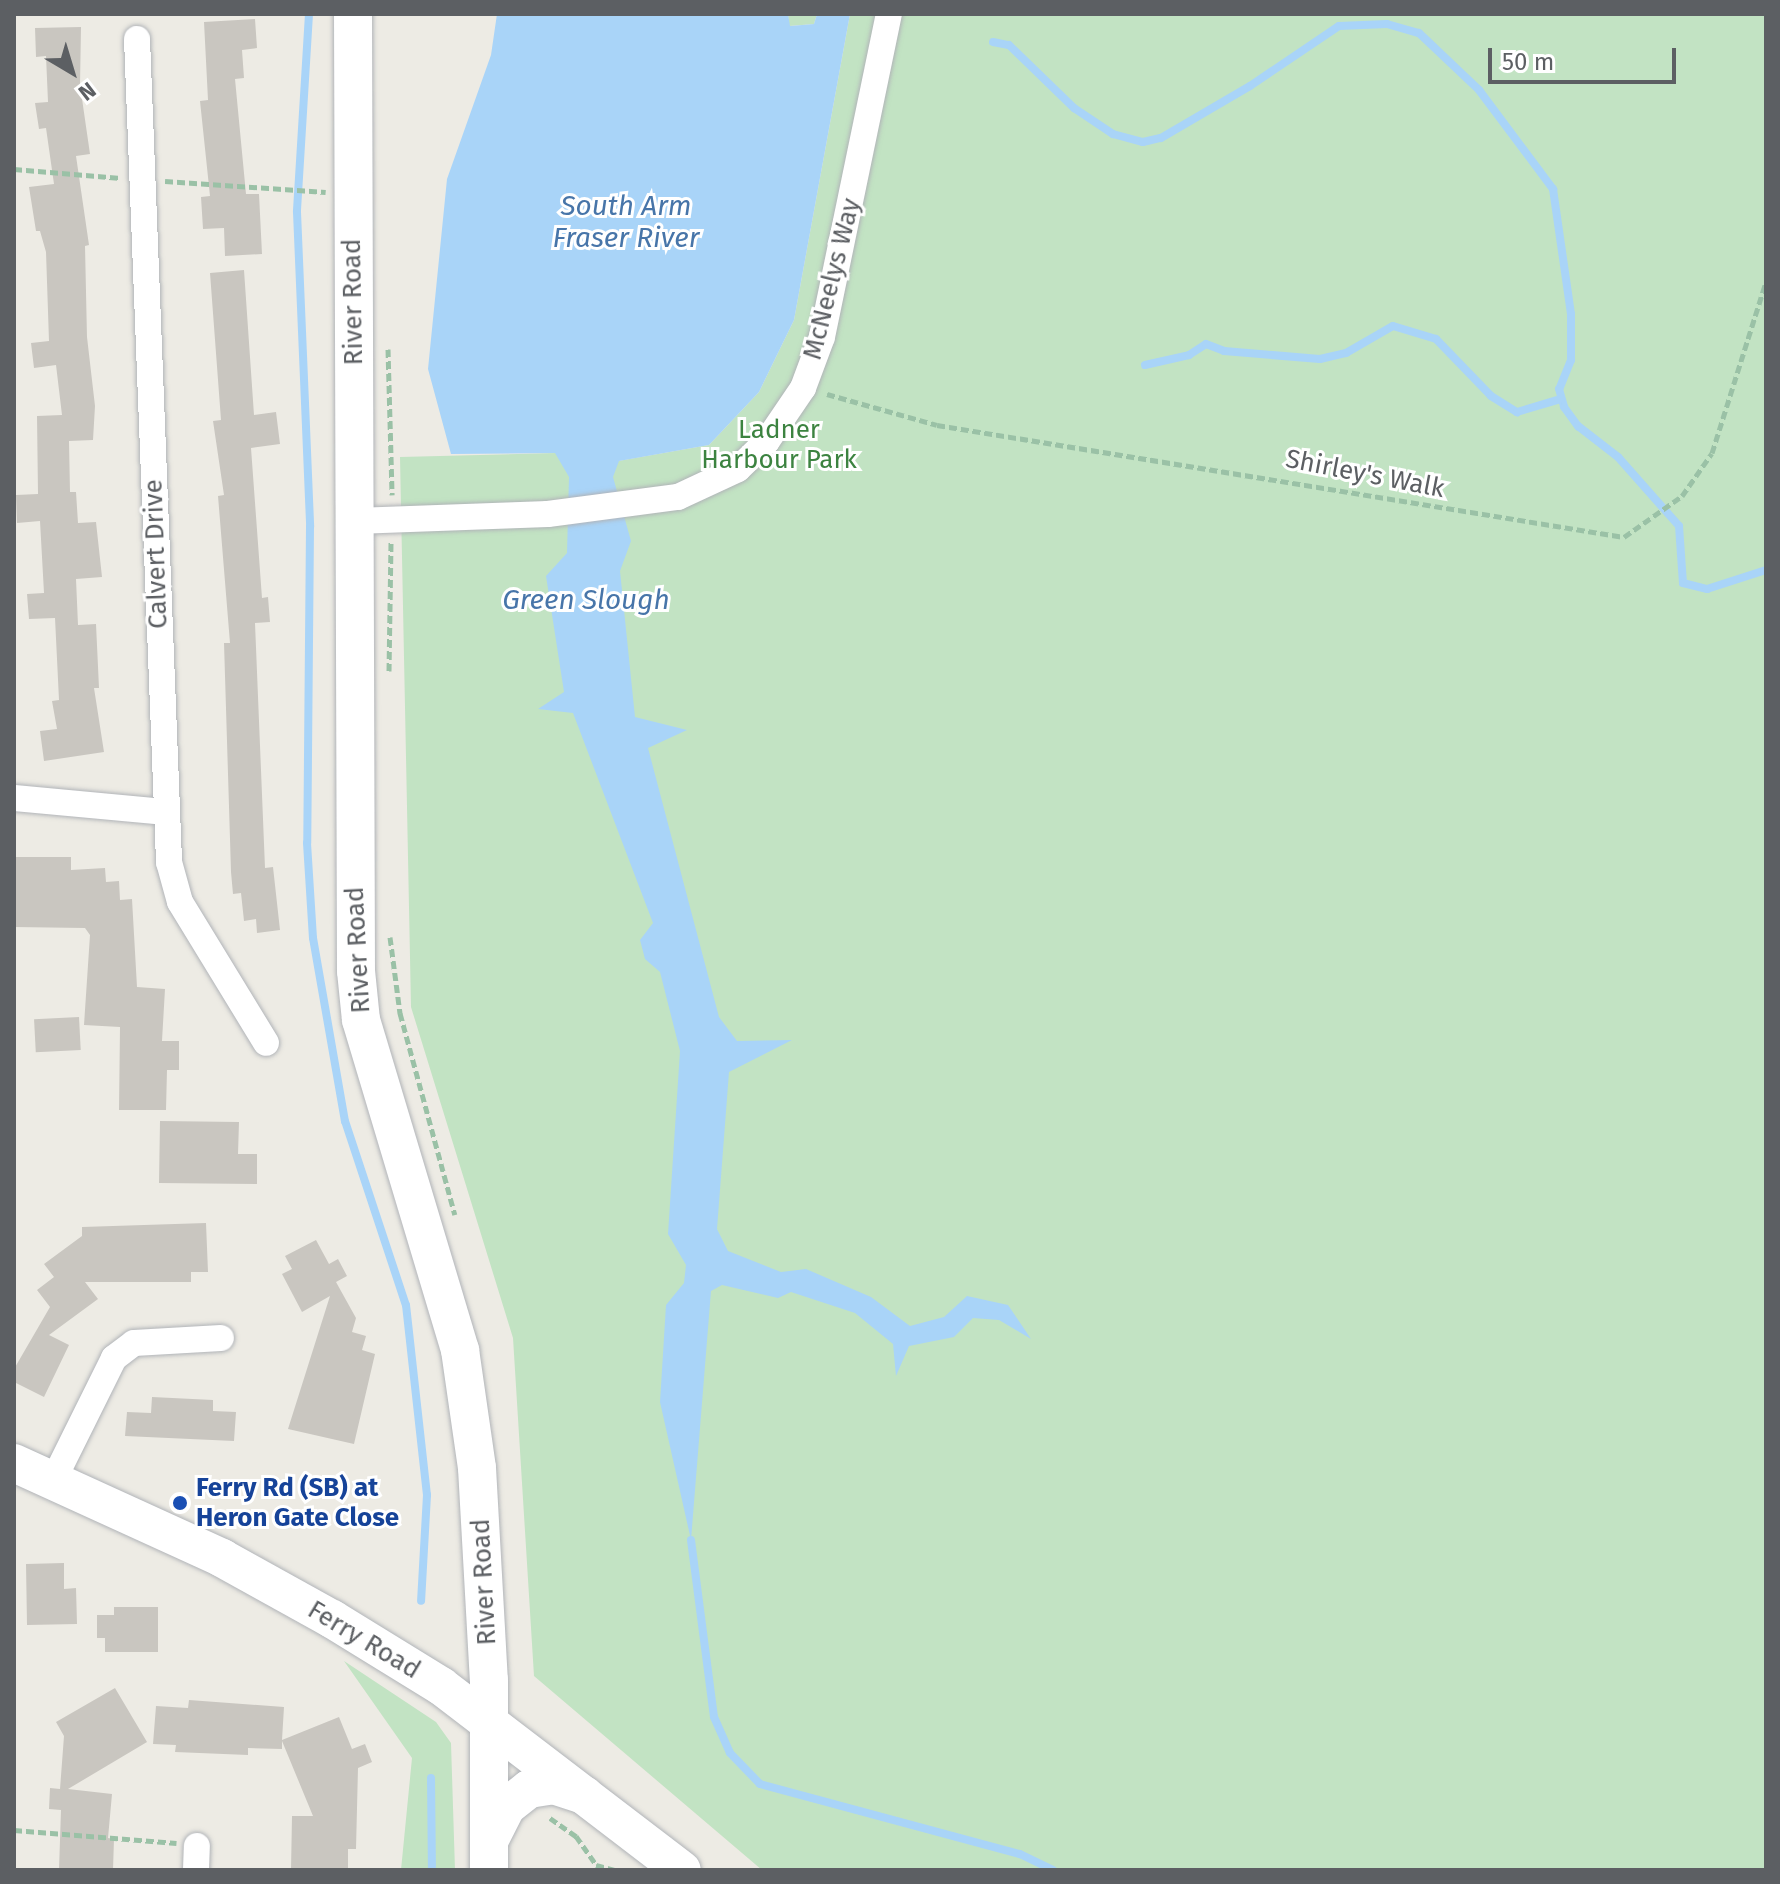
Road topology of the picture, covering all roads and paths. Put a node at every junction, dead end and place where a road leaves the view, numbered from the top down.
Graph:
1 (353, 14) edge
2 (889, 14) edge
3 (137, 39) dead end
4 (14, 169) edge
5 (130, 179) dead end
6 (165, 181) dead end
7 (326, 192) dead end
8 (1766, 282) edge
9 (803, 388) junction
10 (355, 521) junction
11 (392, 549) dead end
12 (389, 674) dead end
13 (14, 798) edge
14 (164, 812) junction
15 (389, 931) dead end
16 (266, 1043) dead end
17 (457, 1220) dead end
18 (221, 1338) dead end
19 (14, 1463) edge
20 (54, 1479) junction
21 (491, 1726) junction
22 (602, 1804) junction
23 (542, 1813) dead end
24 (14, 1830) edge
25 (489, 1856) edge
26 (196, 1858) edge
27 (615, 1870) edge
28 (682, 1870) edge

1 - 10 street, River Road
2 - 9 street, McNeelys Way
3 - 14 street, Calvert Drive
4 - 5 path
6 - 7 path
8 - 9 path, Shirley's Walk
9 - 10 street, McNeelys Way
10 - 21 street, River Road
11 - 12 path
13 - 14 street
14 - 16 street, Calvert Drive
15 - 17 path
18 - 20 street
19 - 20 street, Ferry Road
20 - 21 street, Ferry Road
21 - 22 street, Ferry Road
21 - 25 street, River Road
22 - 25 street
22 - 28 street, Ferry Road
23 - 27 path
24 - 26 path

